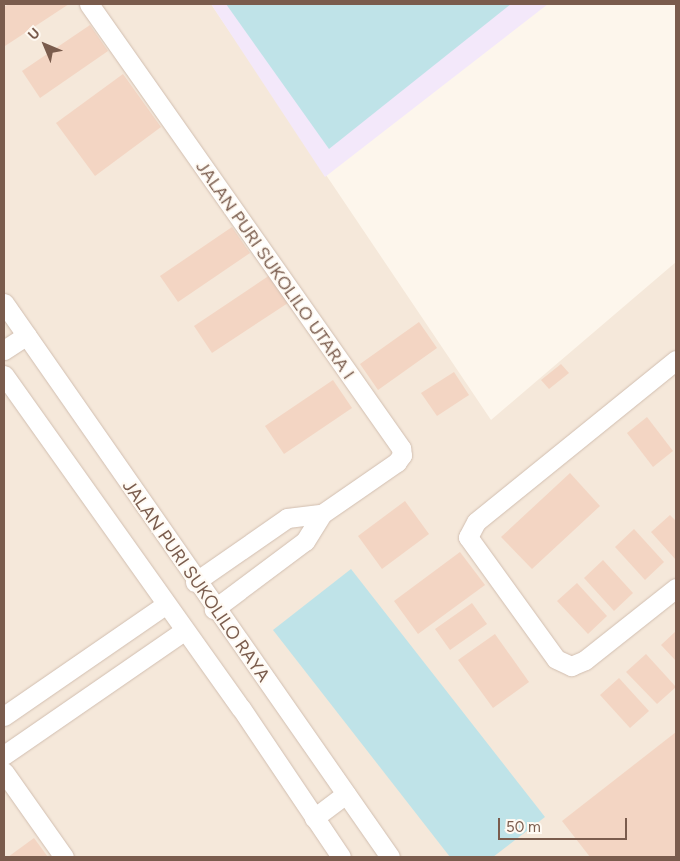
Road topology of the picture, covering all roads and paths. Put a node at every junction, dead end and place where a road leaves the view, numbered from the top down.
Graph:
1 (89, 4) edge
2 (4, 303) edge
3 (27, 335) junction
4 (4, 350) edge
5 (676, 360) edge
6 (4, 375) edge
7 (322, 514) junction
8 (195, 582) junction
9 (676, 588) edge
10 (165, 605) junction
11 (214, 609) junction
12 (184, 631) junction
13 (68, 671) junction
14 (87, 698) junction
15 (4, 716) edge
16 (4, 755) edge
17 (4, 772) edge
18 (346, 794) junction
19 (314, 818) junction
20 (64, 857) edge
21 (340, 857) edge
22 (390, 857) edge

1 - 7 street, JALAN PURI SUKOLILO UTARA I
2 - 3 street, JALAN PURI SUKOLILO RAYA
3 - 4 street
3 - 8 street, JALAN PURI SUKOLILO RAYA
5 - 9 street
6 - 10 street, JALAN PURI SUKOLILO RAYA
7 - 8 street
7 - 11 street
8 - 11 street, JALAN PURI SUKOLILO RAYA
10 - 12 street, JALAN PURI SUKOLILO RAYA
10 - 13 street
11 - 18 street, JALAN PURI SUKOLILO RAYA
12 - 14 street
12 - 19 street, JALAN PURI SUKOLILO RAYA
13 - 14 street
13 - 15 street
14 - 16 street
17 - 20 street
18 - 19 street
18 - 22 street, JALAN PURI SUKOLILO RAYA
19 - 21 street, JALAN PURI SUKOLILO RAYA

